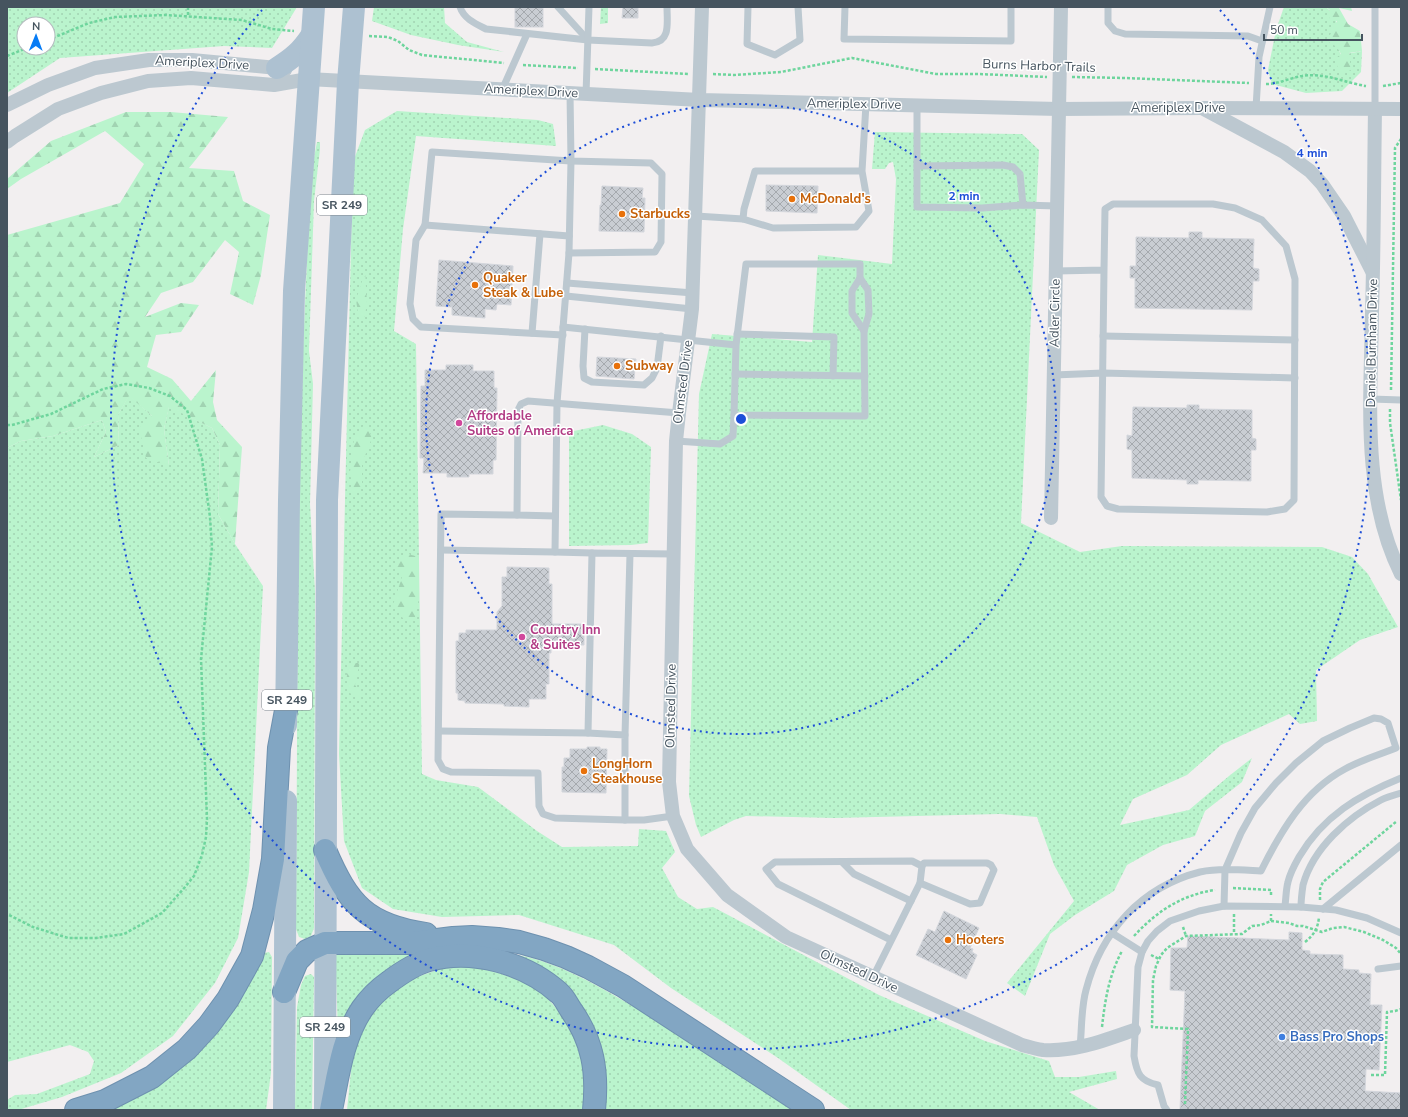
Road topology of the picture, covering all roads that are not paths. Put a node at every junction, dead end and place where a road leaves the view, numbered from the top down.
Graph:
1 (314, 7) edge
2 (354, 7) edge
3 (460, 7) edge
4 (558, 7) edge
5 (589, 7) edge
6 (667, 7) edge
7 (702, 7) edge
8 (748, 7) edge
9 (798, 7) edge
10 (845, 7) edge
11 (1011, 7) edge
12 (1061, 7) edge
13 (1108, 7) edge
14 (1270, 7) edge
15 (1375, 7) edge
16 (311, 34) junction
17 (527, 34) junction
18 (588, 40) junction
19 (1262, 41) junction
20 (278, 68) junction
21 (308, 79) junction
22 (348, 82) junction
23 (502, 90) junction
24 (570, 93) junction
25 (586, 94) junction
26 (700, 100) junction
27 (866, 104) junction
28 (917, 105) junction
29 (7, 106) edge
30 (1059, 108) junction
31 (1202, 108) junction
32 (1256, 108) junction
33 (1375, 109) junction
34 (1401, 109) edge
35 (7, 142) edge
36 (571, 161) junction
37 (917, 166) junction
38 (862, 171) junction
39 (1023, 205) junction
40 (1057, 206) junction
41 (696, 216) junction
42 (743, 219) junction
43 (425, 225) junction
44 (540, 234) junction
45 (569, 236) junction
46 (569, 253) junction
47 (1104, 270) junction
48 (1056, 271) junction
49 (1373, 274) junction
50 (860, 278) junction
51 (567, 283) junction
52 (693, 293) junction
53 (566, 296) junction
54 (692, 309) junction
55 (563, 327) junction
56 (585, 329) junction
57 (864, 331) junction
58 (532, 333) junction
59 (738, 334) junction
60 (563, 335) junction
61 (661, 336) junction
62 (1104, 336) junction
63 (688, 339) junction
64 (1295, 340) junction
65 (736, 345) junction
66 (1104, 373) junction
67 (735, 374) junction
68 (1054, 375) junction
69 (833, 376) junction
70 (865, 376) junction
71 (1295, 378) junction
72 (1371, 399) junction
73 (1401, 400) edge
74 (557, 403) junction
75 (678, 413) junction
76 (734, 415) junction
77 (676, 441) junction
78 (517, 516) junction
79 (555, 516) junction
80 (1051, 518) dead end
81 (441, 550) junction
82 (554, 552) junction
83 (592, 553) junction
84 (630, 554) junction
85 (674, 554) junction
86 (1401, 574) edge
87 (286, 705) junction
88 (438, 731) junction
89 (588, 733) junction
90 (625, 735) junction
91 (1401, 778) edge
92 (1401, 793) edge
93 (673, 816) junction
94 (625, 820) junction
95 (1401, 845) edge
96 (325, 850) junction
97 (842, 862) junction
98 (922, 866) junction
99 (1225, 870) junction
100 (920, 883) junction
101 (911, 901) junction
102 (1224, 906) junction
103 (1285, 906) junction
104 (1301, 907) junction
105 (1321, 909) junction
106 (1112, 933) junction
107 (1401, 933) edge
108 (453, 938) junction
109 (892, 940) junction
110 (325, 943) junction
111 (1142, 952) junction
112 (1401, 966) edge
113 (1378, 969) dead end
114 (873, 977) junction
115 (284, 992) junction
116 (1134, 1030) junction
117 (1080, 1047) junction
118 (76, 1110) edge
119 (284, 1110) edge
120 (325, 1110) edge
121 (331, 1110) edge
122 (594, 1110) edge
123 (813, 1110) edge
124 (1167, 1110) edge

1 - 16 main road, SR 249
2 - 22 main road, SR 249
3 - 17 lane
4 - 18 lane
5 - 18 lane
6 - 18 lane
7 - 26 street, Olmsted Drive
8 - 9 lane
10 - 11 lane
12 - 30 street, Adler Circle
13 - 19 lane
14 - 19 lane
15 - 33 lane
16 - 20 main road
16 - 21 main road, SR 249
17 - 18 lane
17 - 23 lane
18 - 25 lane
19 - 32 lane
20 - 21 street, Ameriplex Drive
20 - 29 street, Ameriplex Drive
21 - 22 street, Ameriplex Drive
21 - 35 street, Ameriplex Drive
21 - 87 main road, SR 249
22 - 23 street, Ameriplex Drive
22 - 96 main road, SR 249
23 - 24 street, Ameriplex Drive
24 - 25 street, Ameriplex Drive
24 - 36 lane
25 - 26 street, Ameriplex Drive
26 - 27 street, Ameriplex Drive
26 - 41 street, Olmsted Drive
27 - 28 street, Ameriplex Drive
27 - 38 lane
28 - 30 street, Ameriplex Drive
28 - 37 lane
30 - 31 street, Ameriplex Drive
30 - 40 street, Adler Circle
31 - 32 street, Ameriplex Drive
31 - 49 street
32 - 33 street, Ameriplex Drive
33 - 34 street, Ameriplex Drive
33 - 49 street, Daniel Burnham Drive
36 - 43 lane
36 - 45 lane
36 - 46 lane
37 - 39 lane
37 - 39 lane
38 - 42 lane
38 - 42 lane
39 - 40 lane
40 - 48 street, Adler Circle
41 - 42 lane
41 - 52 street, Olmsted Drive
43 - 44 lane
43 - 58 lane
44 - 45 lane
44 - 58 lane
45 - 46 lane
46 - 51 lane
47 - 48 lane
47 - 62 lane
47 - 64 lane
48 - 68 street, Adler Circle
49 - 72 street, Daniel Burnham Drive
50 - 57 lane
50 - 57 lane
50 - 59 lane
51 - 52 lane
51 - 53 lane
52 - 54 street, Olmsted Drive
53 - 54 lane
53 - 55 lane
54 - 63 street, Olmsted Drive
55 - 56 lane
55 - 60 lane
56 - 61 lane
56 - 61 lane
57 - 70 lane
58 - 60 lane
59 - 65 lane
59 - 69 lane
60 - 74 lane
61 - 63 lane
62 - 64 lane
62 - 66 lane
63 - 65 lane
63 - 75 street, Olmsted Drive
64 - 71 lane
65 - 67 lane
66 - 68 lane
66 - 71 lane
66 - 71 lane
67 - 69 lane
67 - 76 lane
68 - 80 street, Adler Circle
69 - 70 lane
70 - 76 lane
72 - 73 lane
72 - 86 street, Daniel Burnham Drive
74 - 75 lane
74 - 78 lane
74 - 79 lane
75 - 77 street, Olmsted Drive
76 - 77 lane
77 - 85 street, Olmsted Drive
78 - 79 lane
78 - 81 lane
79 - 82 lane
81 - 82 lane
81 - 88 lane
82 - 83 lane
83 - 84 lane
83 - 89 lane
84 - 85 lane
84 - 90 lane
85 - 93 street, Olmsted Drive
87 - 115 main road, SR 249
87 - 118 highway
88 - 89 lane
88 - 94 lane
89 - 90 lane
90 - 94 lane
91 - 103 lane
92 - 104 lane
93 - 94 lane
93 - 114 street, Olmsted Drive
95 - 105 lane
96 - 108 highway
96 - 110 main road, SR 249
97 - 98 lane
97 - 101 lane
97 - 109 lane
98 - 100 lane
98 - 100 lane
99 - 99 lane
99 - 102 lane
99 - 106 lane
100 - 101 lane
101 - 109 lane
102 - 103 lane
102 - 111 lane
103 - 104 lane
104 - 105 lane
105 - 107 lane
106 - 111 lane
106 - 117 lane
108 - 110 highway
108 - 123 highway
109 - 114 lane
110 - 115 highway
110 - 120 main road, SR 249
111 - 116 lane
112 - 113 lane
114 - 117 street, Olmsted Drive
115 - 119 main road, SR 249
116 - 117 street, Olmsted Drive
116 - 124 lane
121 - 122 highway

